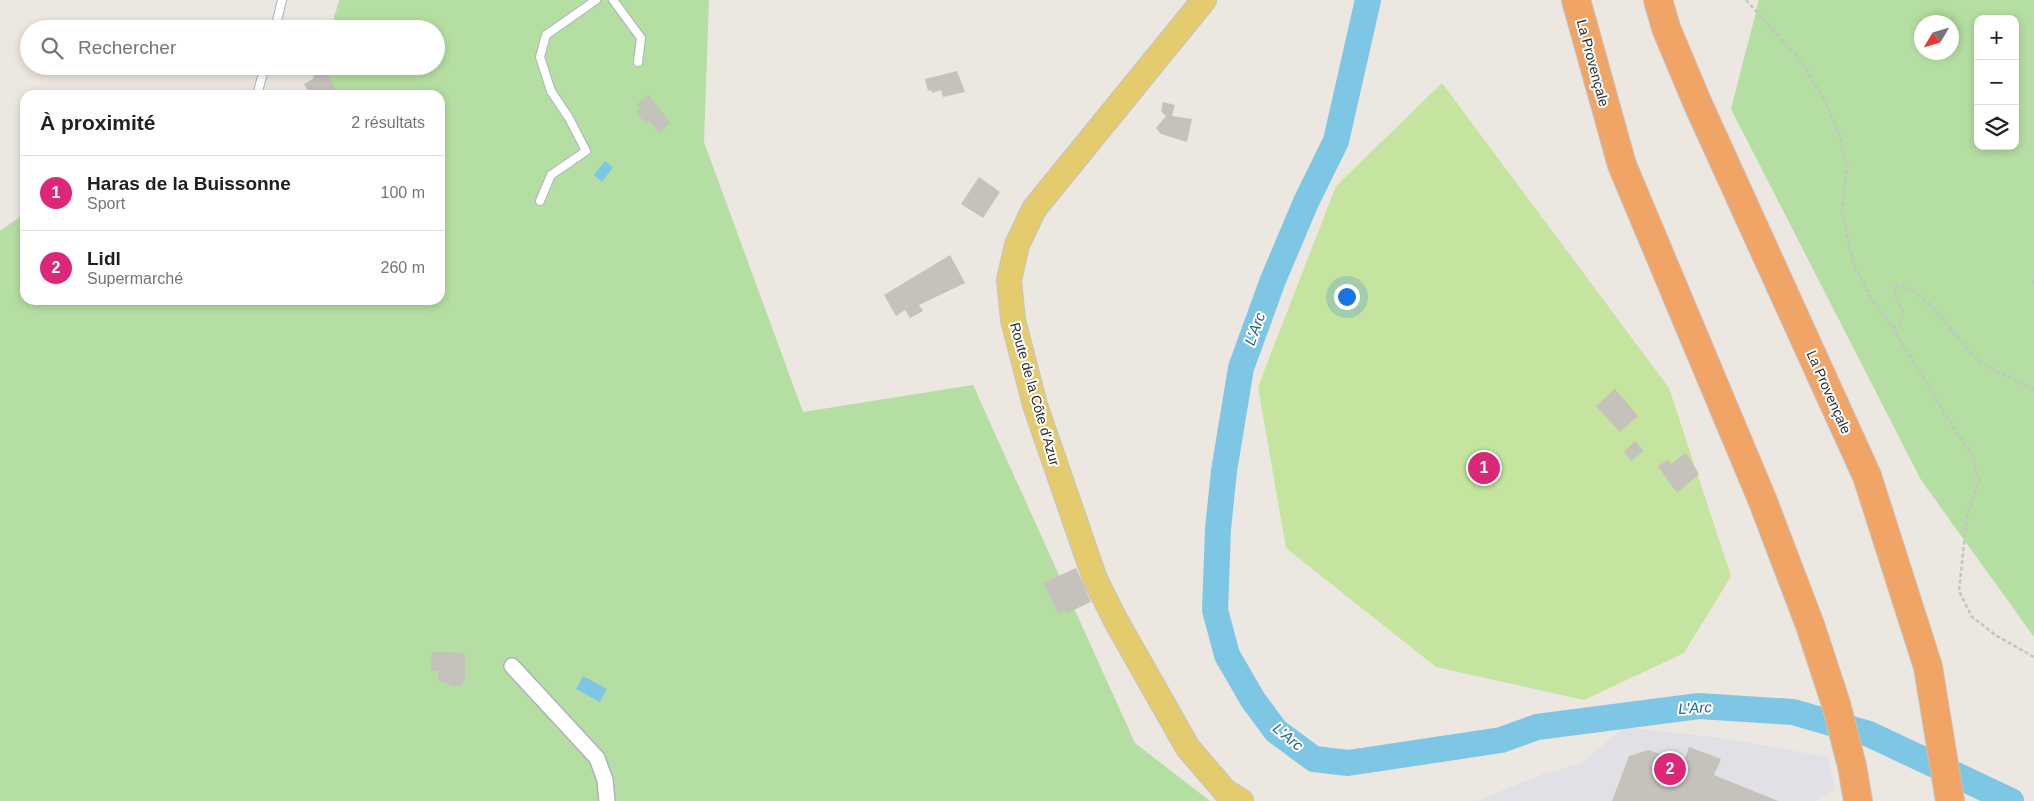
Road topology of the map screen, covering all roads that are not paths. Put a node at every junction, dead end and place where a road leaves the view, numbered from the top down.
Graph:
1 (282, 0) edge
2 (596, 0) edge
3 (613, 0) edge
4 (1204, 0) edge
5 (1576, 0) edge
6 (1658, 0) edge
7 (277, 20) edge
8 (638, 62) dead end
9 (263, 75) edge
10 (258, 90) edge
11 (540, 201) dead end
12 (512, 666) dead end
13 (607, 801) edge
14 (1241, 801) edge
15 (1858, 801) edge
16 (1950, 801) edge

1 - 7 lane
2 - 11 lane
3 - 8 lane
4 - 14 main road, Route de la Côte d'Azur
5 - 15 highway, La Provençale
6 - 16 highway, La Provençale
9 - 10 lane
12 - 13 street

